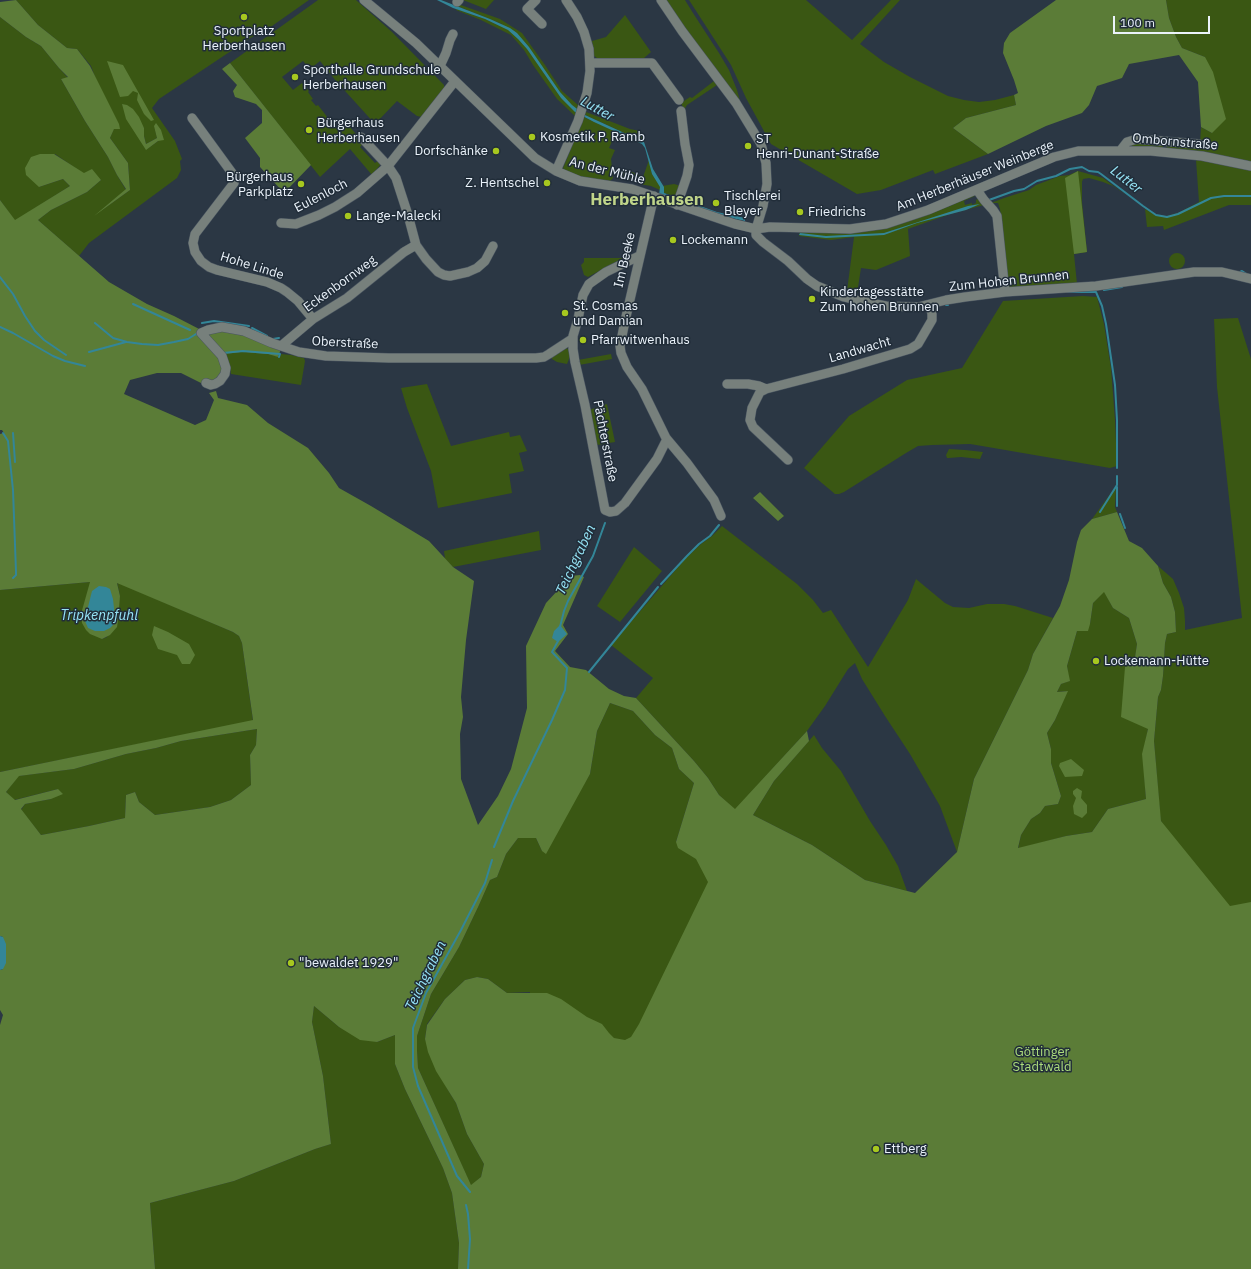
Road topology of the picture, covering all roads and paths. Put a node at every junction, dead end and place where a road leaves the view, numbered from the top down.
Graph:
1 (364, 0) edge
2 (536, 0) edge
3 (566, 0) edge
4 (661, 0) edge
5 (520, 2) dead end
6 (527, 9) junction
7 (542, 24) dead end
8 (453, 34) dead end
9 (590, 63) junction
10 (440, 66) junction
11 (455, 81) junction
12 (679, 100) dead end
13 (681, 111) dead end
14 (192, 118) dead end
15 (361, 137) dead end
16 (1199, 144) dead end
17 (1120, 151) junction
18 (388, 166) junction
19 (1251, 166) edge
20 (556, 171) junction
21 (978, 190) junction
22 (654, 196) junction
23 (679, 202) junction
24 (281, 223) dead end
25 (770, 227) junction
26 (756, 229) junction
27 (763, 242) junction
28 (416, 244) junction
29 (493, 246) dead end
30 (639, 256) junction
31 (1251, 280) edge
32 (1005, 292) junction
33 (930, 305) junction
34 (313, 319) junction
35 (572, 339) junction
36 (281, 346) junction
37 (206, 383) dead end
38 (727, 384) dead end
39 (766, 389) junction
40 (667, 439) junction
41 (788, 460) dead end
42 (721, 516) dead end

1 - 10 street, An der Mühle
2 - 6 street
3 - 9 street
4 - 26 street
5 - 6 street
6 - 7 street
8 - 10 street
9 - 12 street
9 - 20 street
10 - 11 street, An der Mühle
11 - 18 street, Eulenloch
11 - 20 street, An der Mühle
13 - 23 street
14 - 34 street, Hohe Linde
15 - 18 street
16 - 17 street
17 - 19 street, Ombornstraße
17 - 21 street, Am Herberhäuser Weinberge
18 - 24 street, Eulenloch
18 - 28 street
20 - 22 street, An der Mühle
21 - 25 street, Am Herberhäuser Weinberge
21 - 32 street
22 - 23 street, An der Mühle
22 - 30 street, Im Beeke
23 - 26 street, An der Mühle
25 - 26 street, Am Herberhäuser Weinberge
25 - 27 street
26 - 27 street, Zum Hohen Brunnen
27 - 33 street, Zum Hohen Brunnen
28 - 29 street
28 - 34 street, Eckenbornweg
30 - 35 street
30 - 40 street, Im Beeke
31 - 32 street, Zum Hohen Brunnen
32 - 33 street, Zum Hohen Brunnen
33 - 39 street, Landwacht
34 - 36 street, Eckenbornweg
35 - 36 street, Oberstraße
35 - 40 street, Pächterstraße
36 - 37 street, Oberstraße
38 - 39 street, Landwacht
39 - 41 street
40 - 42 street, Im Beeke

